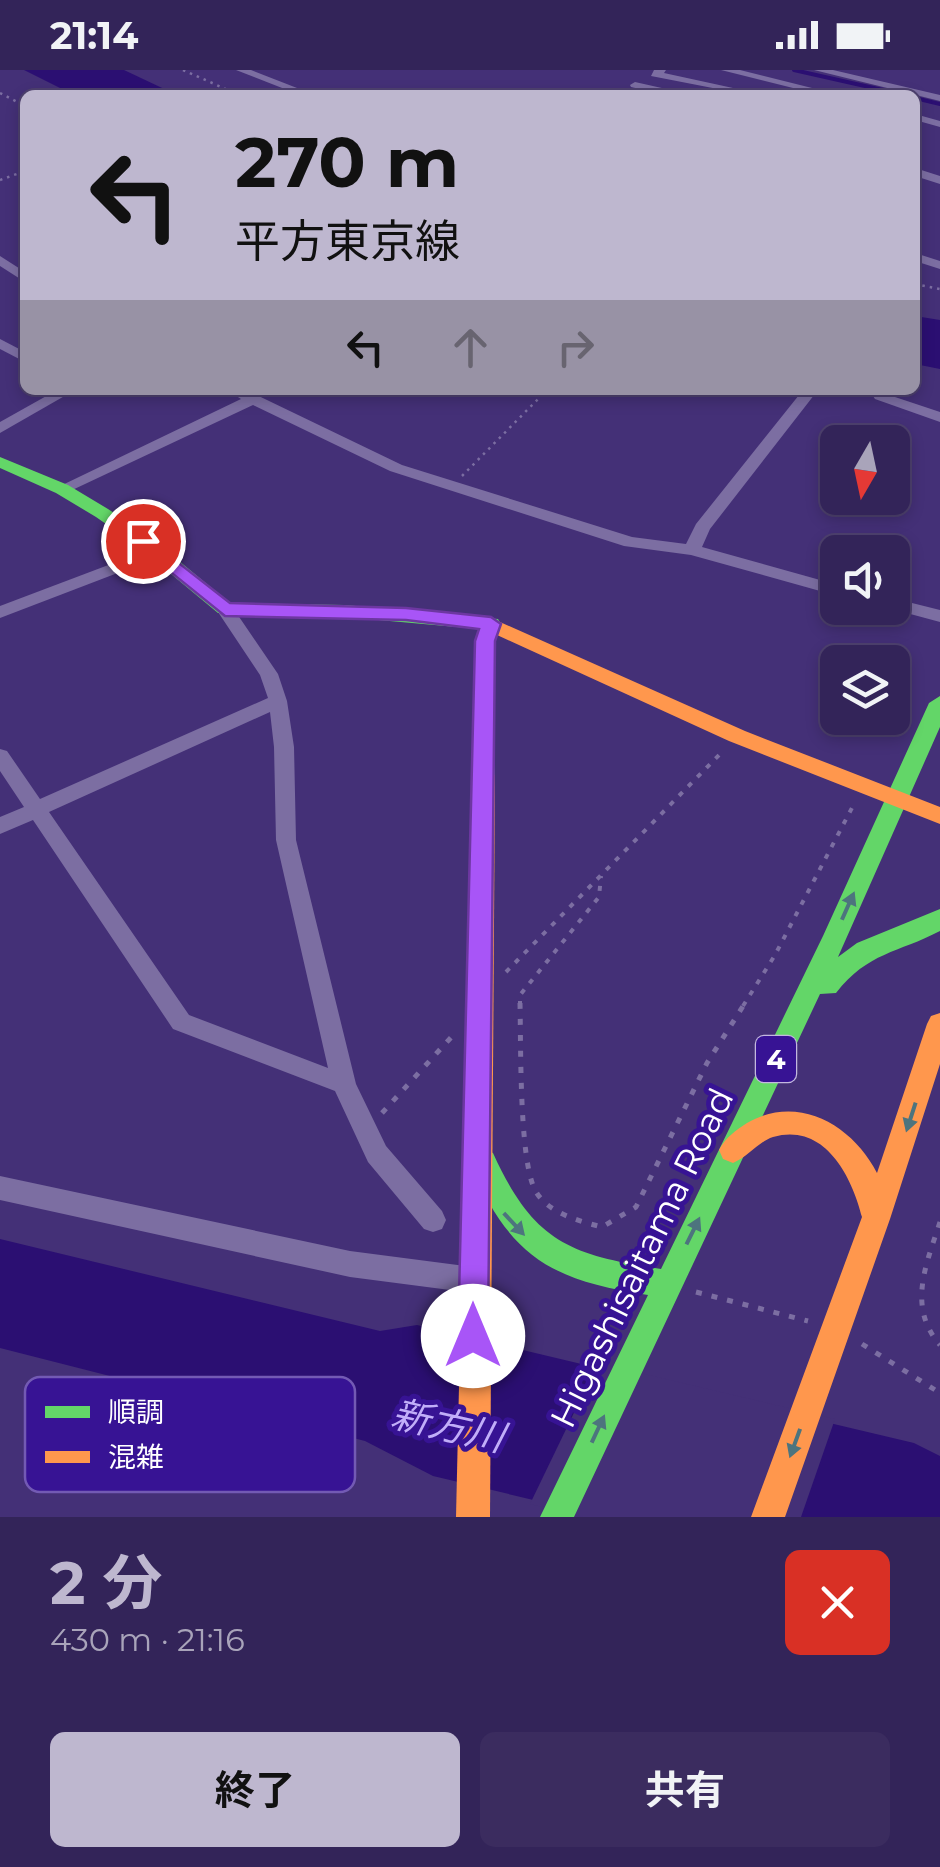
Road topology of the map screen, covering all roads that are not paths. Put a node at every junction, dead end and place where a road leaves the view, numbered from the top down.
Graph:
1 (241, 70) edge
2 (662, 70) edge
3 (726, 70) edge
4 (818, 70) edge
5 (752, 72) edge
6 (635, 85) dead end
7 (296, 90) edge
8 (658, 90) edge
9 (716, 90) edge
10 (726, 90) edge
11 (805, 90) edge
12 (905, 90) edge
13 (59, 395) edge
14 (245, 395) edge
15 (807, 395) edge
16 (880, 396) dead end
17 (253, 399) junction
18 (940, 417) edge
19 (0, 428) edge
20 (0, 462) edge
21 (62, 490) junction
22 (692, 550) junction
23 (156, 552) junction
24 (820, 586) edge
25 (910, 608) edge
26 (225, 609) junction
27 (0, 612) edge
28 (940, 616) edge
29 (491, 624) junction
30 (278, 701) junction
31 (940, 703) edge
32 (0, 756) edge
33 (934, 773) dead end
34 (896, 798) junction
35 (36, 809) junction
36 (940, 816) edge
37 (0, 826) edge
38 (940, 919) edge
39 (940, 1024) edge
40 (784, 1042) junction
41 (344, 1084) junction
42 (476, 1136) junction
43 (732, 1151) junction
44 (0, 1188) edge
45 (876, 1218) junction
46 (433, 1220) dead end
47 (667, 1284) junction
48 (473, 1290) junction
49 (473, 1517) edge
50 (557, 1517) edge
51 (768, 1517) edge

1 - 7 street
2 - 9 street
3 - 5 street
4 - 12 street
5 - 10 street
5 - 11 street
6 - 8 street
13 - 19 street
14 - 17 street
15 - 22 street
16 - 18 street
17 - 21 street
17 - 22 street
20 - 21 main road
21 - 23 main road
22 - 24 street
23 - 26 main road
23 - 27 street
25 - 28 street
26 - 29 main road
26 - 30 street
29 - 34 main road
29 - 42 main road
30 - 35 street
30 - 41 street
31 - 34 main road, Higashisaitama Road / 4
32 - 35 street
33 - 34 main road
34 - 36 main road
40 -> 34 main road, Higashisaitama Road / 4
35 - 37 street
35 - 41 street
38 - 40 main road, 4
39 -> 45 main road
40 - 43 main road, Higashisaitama Road / 4
41 - 46 street
42 -> 47 main road
42 - 48 main road
43 - 45 main road, 4
47 -> 43 main road, Higashisaitama Road / 4
44 - 48 street
45 -> 51 main road
50 -> 47 main road, Higashisaitama Road / 4
48 - 49 main road

